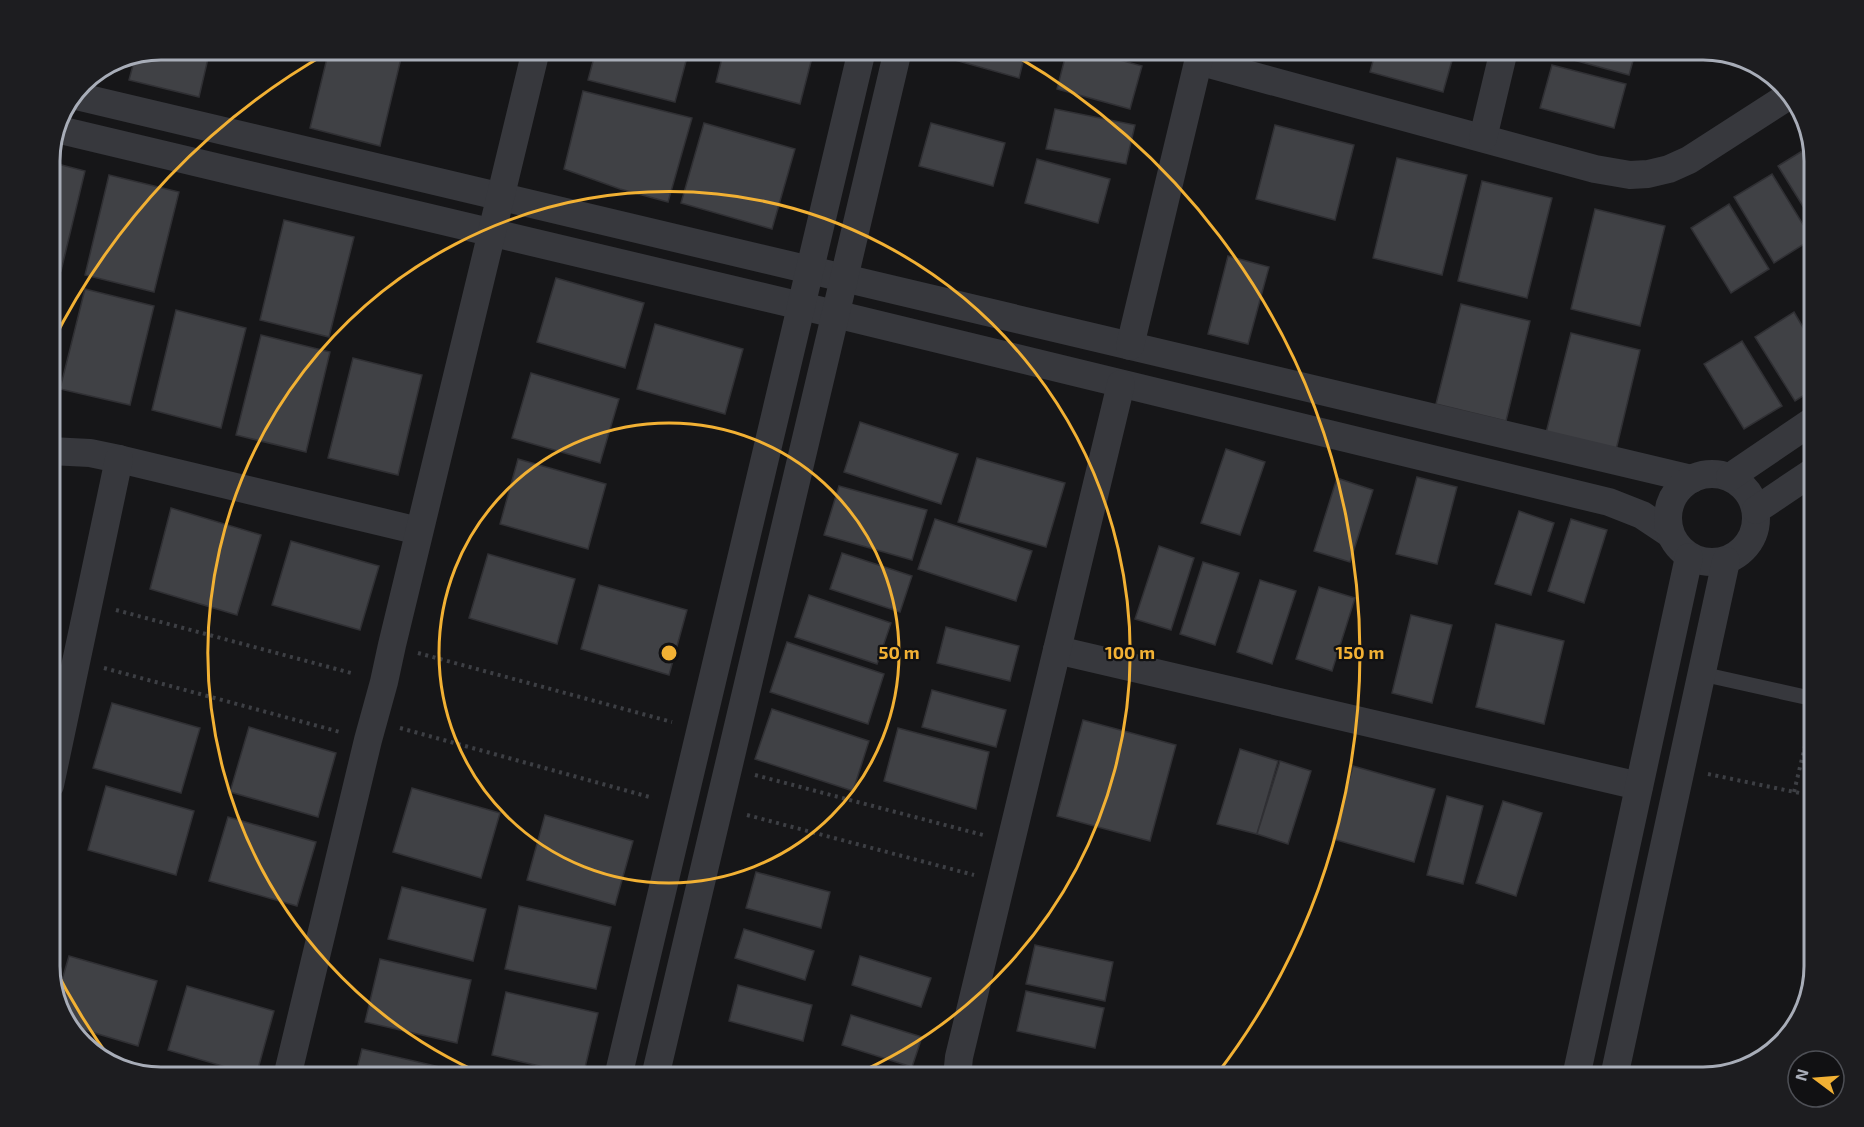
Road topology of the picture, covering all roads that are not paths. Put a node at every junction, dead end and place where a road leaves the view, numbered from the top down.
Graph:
1 (534, 60) edge
2 (860, 60) edge
3 (896, 60) edge
4 (1199, 60) edge
5 (1217, 60) edge
6 (1502, 60) edge
7 (83, 98) edge
8 (1783, 100) edge
9 (128, 109) junction
10 (65, 131) edge
11 (1483, 138) junction
12 (119, 144) junction
13 (501, 197) junction
14 (492, 233) junction
15 (809, 270) junction
16 (844, 278) junction
17 (801, 306) junction
18 (835, 314) junction
19 (1130, 346) junction
20 (1121, 384) junction
21 (1804, 427) edge
22 (60, 452) edge
23 (119, 459) junction
24 (1730, 477) junction
25 (1804, 478) edge
26 (1692, 479) junction
27 (1756, 510) junction
28 (419, 531) junction
29 (1669, 533) junction
30 (1689, 557) junction
31 (1726, 561) junction
32 (1057, 650) junction
33 (1702, 674) junction
34 (1804, 697) edge
35 (60, 739) edge
36 (1639, 786) junction
37 (289, 1067) edge
38 (620, 1067) edge
39 (657, 1067) edge
40 (958, 1067) edge
41 (1578, 1067) edge
42 (1616, 1067) edge

1 - 13 street
2 - 15 street
3 - 16 street
4 - 19 street
5 - 11 street
6 - 11 street
7 - 9 street
8 - 11 street
9 - 12 street
9 - 13 street
10 - 12 street
12 - 14 street
13 - 14 street
13 - 15 street
14 - 17 street
14 - 28 street
15 - 16 street
15 - 17 street
16 - 18 street
16 - 19 street
17 - 18 street
17 - 38 street
18 - 20 street
18 - 39 street
19 - 26 street
20 - 29 street
20 - 32 street
21 - 24 street
22 - 23 street
23 - 28 street
23 - 35 street
24 - 26 street
24 - 27 street
25 - 27 street
26 - 29 street
27 - 31 street
28 - 37 street
29 - 30 street
30 - 31 street
30 - 36 street
31 - 33 street
32 - 36 street
32 - 40 street
33 - 34 lane
33 - 42 street
36 - 41 street

